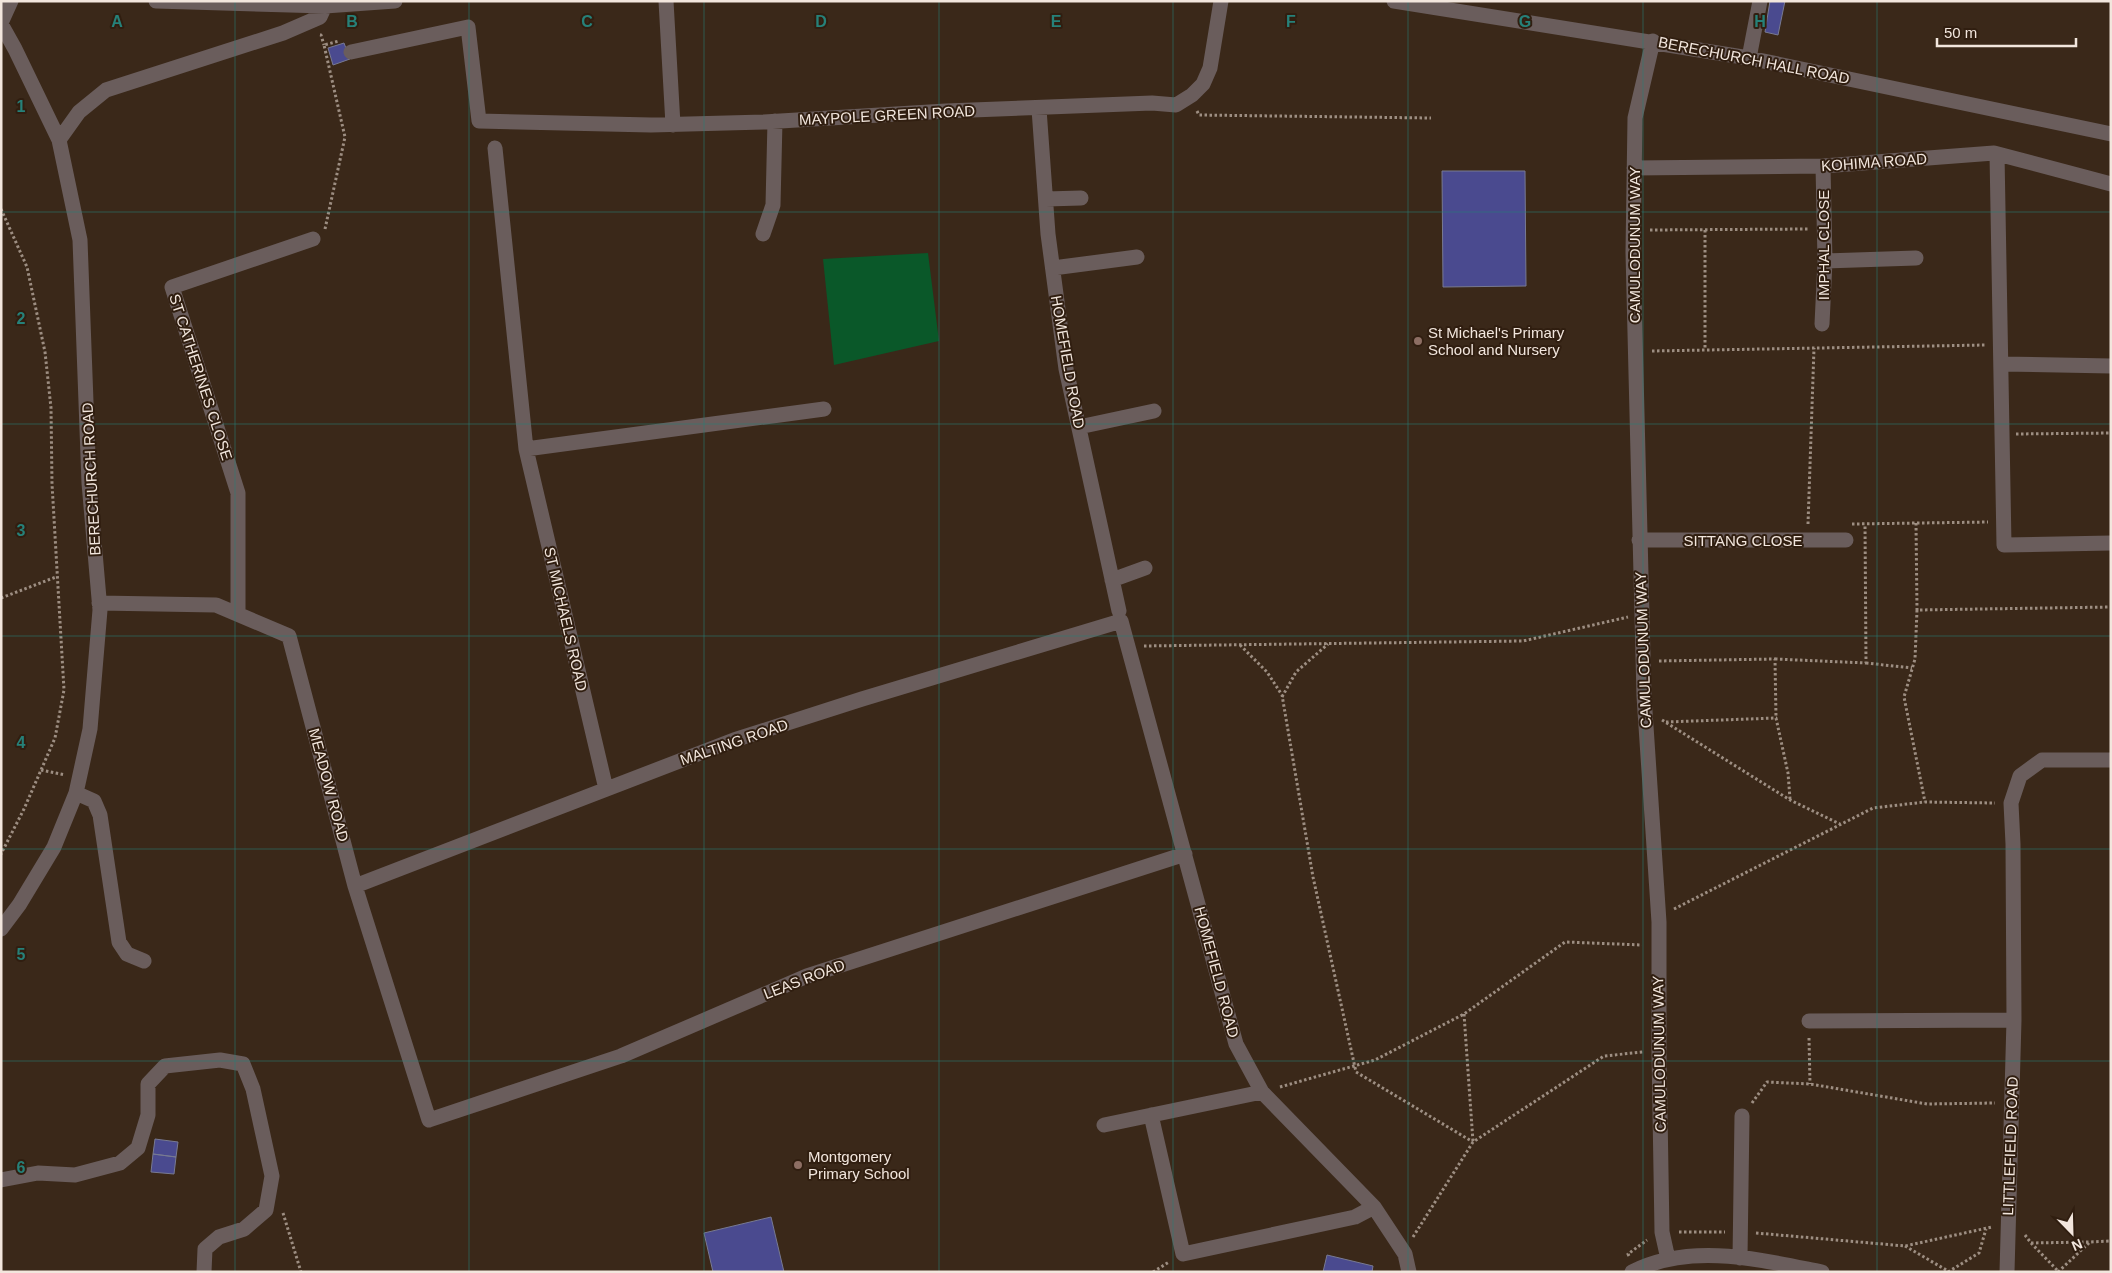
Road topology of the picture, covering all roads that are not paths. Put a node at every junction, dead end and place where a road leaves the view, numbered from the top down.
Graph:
1 (11, 1) edge
2 (156, 1) edge
3 (395, 1) edge
4 (666, 1) edge
5 (1220, 1) edge
6 (1396, 1) edge
7 (1760, 1) edge
8 (325, 6) junction
9 (1475, 7) edge
10 (1, 23) edge
11 (1653, 41) junction
12 (351, 52) road end
13 (1749, 58) junction
14 (1039, 109) junction
15 (775, 121) junction
16 (673, 124) junction
17 (2111, 134) edge
18 (59, 140) junction
19 (495, 148) dead end
20 (1997, 154) junction
21 (1823, 166) junction
22 (1634, 168) junction
23 (2111, 184) edge
24 (1081, 198) dead end
25 (1046, 199) junction
26 (763, 234) dead end
27 (313, 239) road end
28 (1137, 257) dead end
29 (1916, 258) dead end
30 (1825, 260) junction
31 (1053, 268) junction
32 (1822, 324) dead end
33 (2001, 364) junction
34 (2111, 366) edge
35 (824, 409) dead end
36 (1154, 411) dead end
37 (1079, 427) junction
38 (526, 449) junction
39 (1639, 540) junction
40 (1846, 540) road end
41 (2111, 544) edge
42 (1144, 568) dead end
43 (1112, 580) junction
44 (99, 603) junction
45 (238, 614) junction
46 (1120, 616) junction
47 (2111, 760) edge
48 (78, 786) junction
49 (606, 789) junction
50 (1185, 854) junction
51 (355, 886) junction
52 (1, 929) edge
53 (144, 961) dead end
54 (2014, 1020) junction
55 (1809, 1021) road end
56 (1262, 1092) junction
57 (1151, 1115) junction
58 (1742, 1116) road end
59 (429, 1120) joint
60 (1104, 1125) dead end
61 (1, 1180) edge
62 (1374, 1207) junction
63 (1740, 1258) junction
64 (1668, 1259) junction
65 (1782, 1268) edge
66 (204, 1272) edge
67 (1409, 1272) edge
68 (1632, 1272) edge
69 (1822, 1272) edge
70 (2007, 1272) edge

1 - 10 street, BERECHURCH ROAD
2 - 8 street
3 - 8 street
4 - 16 street
5 - 14 street, MAYPOLE GREEN ROAD
6 - 9 street, BERECHURCH HALL ROAD
7 - 13 street
8 - 18 street
9 - 11 street, BERECHURCH HALL ROAD
10 - 18 street, BERECHURCH ROAD
11 - 13 street, BERECHURCH HALL ROAD
11 - 22 street, CAMULODUNUM WAY
12 - 16 street, MAYPOLE GREEN ROAD
13 - 17 street, BERECHURCH HALL ROAD
14 - 15 street, MAYPOLE GREEN ROAD
14 - 25 street, HOMEFIELD ROAD
15 - 16 street, MAYPOLE GREEN ROAD
15 - 26 street
18 - 44 street, BERECHURCH ROAD
19 - 38 street, ST MICHAELS ROAD
20 - 21 street, KOHIMA ROAD
20 - 23 street, KOHIMA ROAD
20 - 33 street
21 - 22 street, KOHIMA ROAD
21 - 30 street, IMPHAL CLOSE
22 - 39 street, CAMULODUNUM WAY
24 - 25 street
25 - 31 street, HOMEFIELD ROAD
27 - 45 street, ST CATHERINES CLOSE
28 - 31 street
29 - 30 street
30 - 32 street, IMPHAL CLOSE
31 - 37 street, HOMEFIELD ROAD
33 - 34 street
33 - 41 street
35 - 38 street
36 - 37 street
37 - 43 street, HOMEFIELD ROAD
38 - 49 street, ST MICHAELS ROAD
39 - 40 street, SITTANG CLOSE
39 - 64 street, CAMULODUNUM WAY
42 - 43 street
43 - 46 street, HOMEFIELD ROAD
44 - 45 street, MEADOW ROAD
44 - 48 street, BERECHURCH ROAD
45 - 51 street, MEADOW ROAD
46 - 49 street, MALTING ROAD
46 - 50 street, HOMEFIELD ROAD
47 - 54 street, LITTLEFIELD ROAD
48 - 52 street, BERECHURCH ROAD
48 - 53 street
49 - 51 street, MALTING ROAD
50 - 56 street, HOMEFIELD ROAD
50 - 59 street, LEAS ROAD
51 - 59 street, MEADOW ROAD
54 - 55 street
54 - 70 street, LITTLEFIELD ROAD
56 - 57 street
56 - 62 street, HOMEFIELD ROAD
57 - 60 street
57 - 62 street
58 - 63 street
61 - 66 street
62 - 67 street, HOMEFIELD ROAD
63 - 64 street
63 - 65 street
64 - 68 street
65 - 69 street

